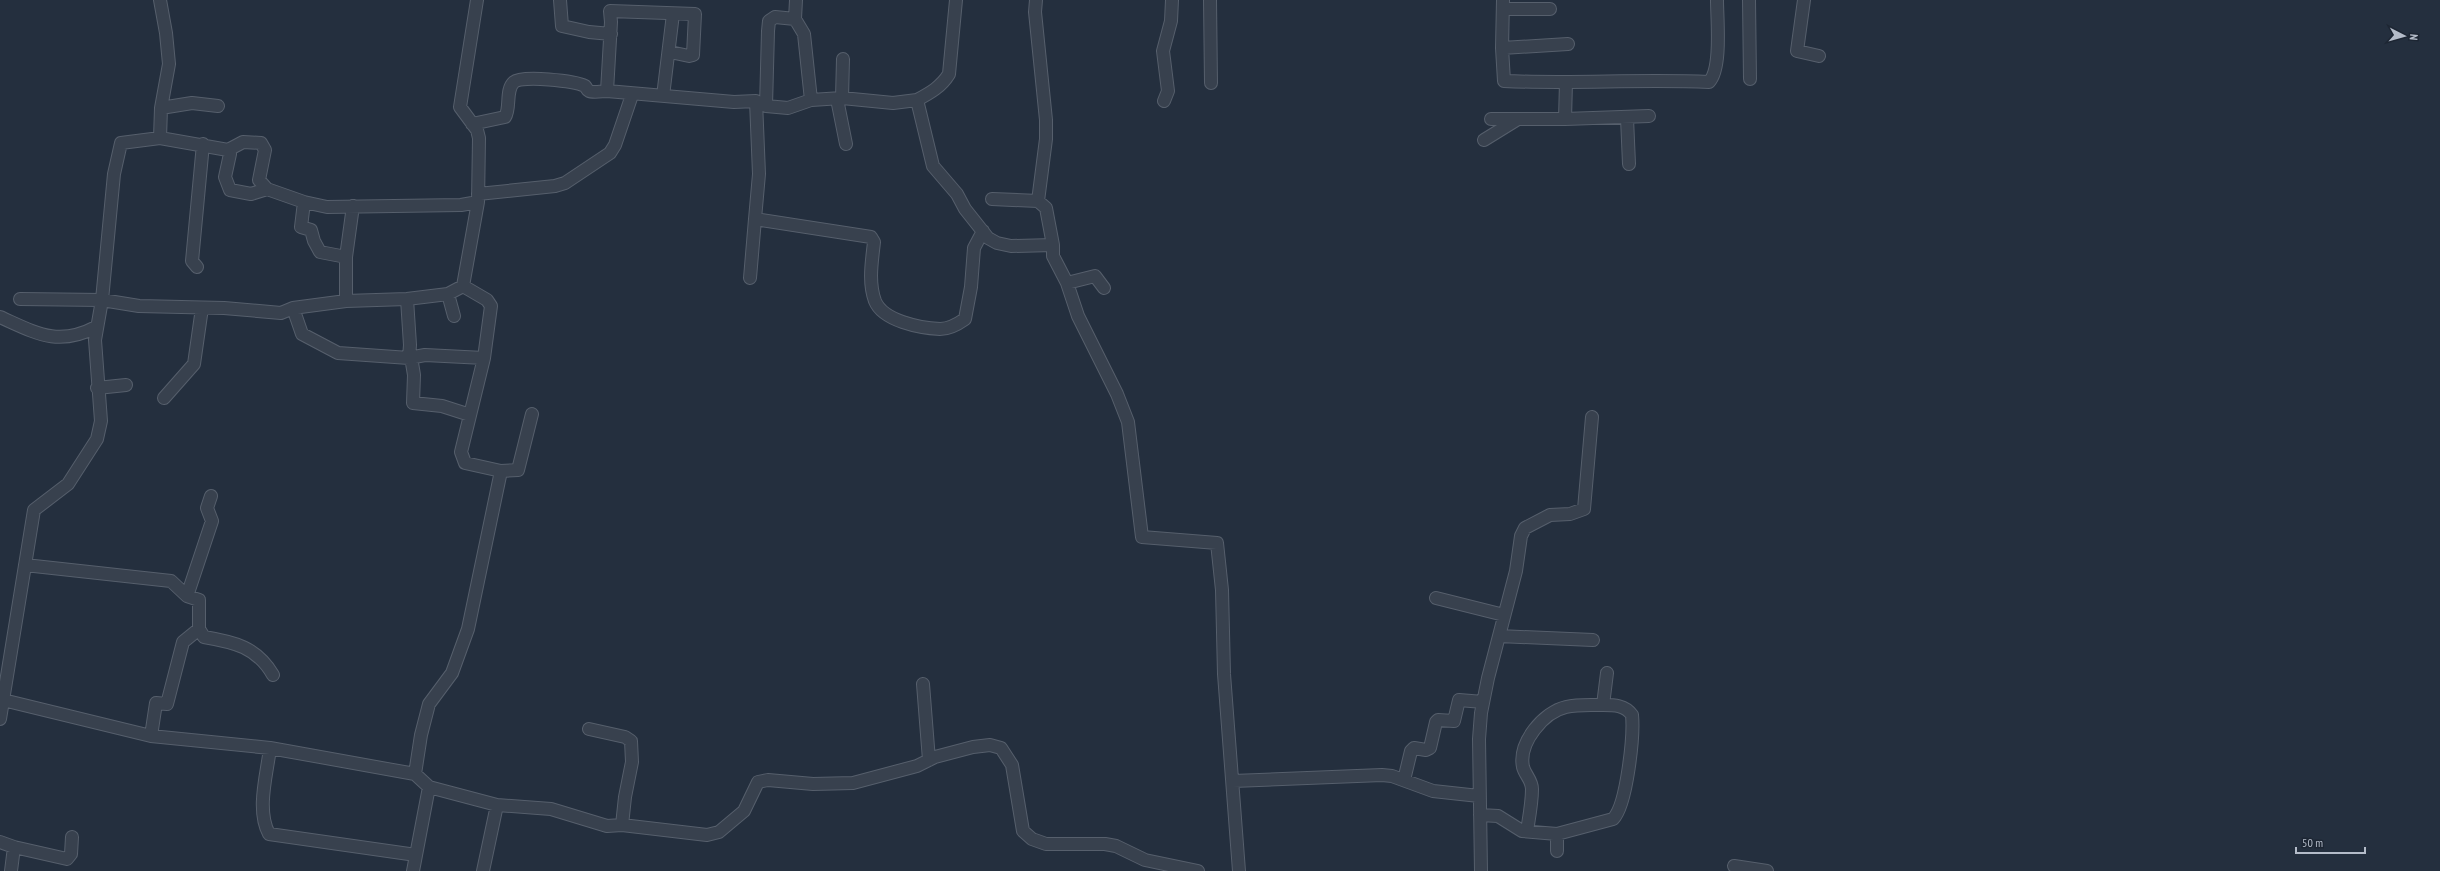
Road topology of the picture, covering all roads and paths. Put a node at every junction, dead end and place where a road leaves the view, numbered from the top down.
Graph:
1 (160, 0) edge
2 (477, 0) edge
3 (560, 0) edge
4 (796, 0) edge
5 (956, 0) edge
6 (1036, 0) edge
7 (1172, 0) edge
8 (1210, 0) edge
9 (1717, 0) edge
10 (1749, 0) edge
11 (1804, 0) edge
12 (1503, 4) edge
13 (610, 5) edge
14 (1550, 9) dead end
15 (673, 14) junction
16 (795, 19) junction
17 (611, 34) junction
18 (1568, 44) dead end
19 (1502, 48) junction
20 (670, 52) junction
21 (1819, 56) dead end
22 (843, 59) dead end
23 (1750, 79) dead end
24 (1566, 82) junction
25 (1211, 83) dead end
26 (608, 91) junction
27 (632, 95) junction
28 (663, 96) junction
29 (840, 99) junction
30 (811, 100) junction
31 (917, 100) junction
32 (1164, 101) dead end
33 (761, 104) junction
34 (218, 106) dead end
35 (162, 108) junction
36 (1649, 116) dead end
37 (1627, 118) junction
38 (1518, 119) junction
39 (1565, 119) junction
40 (1491, 120) dead end
41 (472, 124) junction
42 (160, 138) junction
43 (1484, 140) dead end
44 (202, 144) junction
45 (846, 144) dead end
46 (228, 150) junction
47 (1629, 164) dead end
48 (267, 189) junction
49 (478, 198) junction
50 (992, 199) dead end
51 (1038, 201) junction
52 (304, 202) junction
53 (353, 206) junction
54 (756, 219) junction
55 (983, 231) junction
56 (1053, 245) junction
57 (346, 257) junction
58 (197, 267) dead end
59 (750, 278) dead end
60 (1066, 283) junction
61 (463, 286) junction
62 (1104, 288) dead end
63 (448, 294) junction
64 (20, 299) dead end
65 (407, 299) junction
66 (102, 300) junction
67 (346, 301) junction
68 (202, 308) junction
69 (293, 308) junction
70 (454, 316) dead end
71 (0, 317) edge
72 (96, 327) junction
73 (409, 358) junction
74 (484, 358) junction
75 (126, 385) dead end
76 (97, 388) junction
77 (164, 398) dead end
78 (532, 414) dead end
79 (470, 415) junction
80 (1592, 417) dead end
81 (501, 471) junction
82 (211, 496) dead end
83 (25, 564) junction
84 (187, 596) junction
85 (1436, 598) dead end
86 (1504, 615) junction
87 (199, 629) junction
88 (1499, 636) junction
89 (1593, 640) dead end
90 (1607, 673) dead end
91 (273, 675) dead end
92 (923, 684) dead end
93 (3, 700) junction
94 (1483, 702) junction
95 (1603, 705) junction
96 (0, 719) edge
97 (589, 729) dead end
98 (151, 736) junction
99 (270, 748) junction
100 (929, 760) junction
101 (415, 774) junction
102 (1404, 780) junction
103 (1233, 781) junction
104 (429, 787) junction
105 (1479, 796) junction
106 (497, 805) junction
107 (1480, 815) junction
108 (622, 825) junction
109 (1527, 831) junction
110 (1557, 834) junction
111 (72, 837) dead end
112 (0, 842) edge
113 (14, 847) junction
114 (1557, 850) dead end
115 (416, 855) junction
116 (1734, 866) dead end
117 (11, 871) edge
118 (413, 871) edge
119 (483, 871) edge
120 (1198, 871) edge
121 (1239, 871) edge
122 (1481, 871) edge
123 (1767, 871) edge

1 - 35 street
2 - 41 street
3 - 17 street
4 - 16 street
5 - 31 street
6 - 51 street
7 - 32 street
8 - 25 street
9 - 24 street
10 - 23 street
11 - 21 street
12 - 14 street
12 - 19 street
13 - 15 street
13 - 17 street
15 - 20 street
15 - 20 street
16 - 30 street
16 - 33 street
17 - 26 street
18 - 19 street
19 - 24 street
20 - 28 street
22 - 29 street
24 - 39 street
26 - 27 street
26 - 41 street
27 - 28 street
27 - 49 street
28 - 33 street
29 - 30 street
29 - 31 street
29 - 45 street
30 - 33 street
31 - 55 street
33 - 54 street
34 - 35 street
35 - 42 street
36 - 37 street
37 - 39 street
37 - 47 street
38 - 39 street
38 - 40 street
38 - 43 street
41 - 49 street
42 - 44 street
42 - 66 street
44 - 46 street
44 - 58 street
46 - 48 street
46 - 48 street
48 - 52 street
49 - 53 street
49 - 61 street
50 - 51 street
51 - 56 street
52 - 53 street
52 - 57 street
53 - 57 street
54 - 55 street
54 - 59 street
55 - 56 street
56 - 60 street
57 - 67 street
60 - 62 street
60 - 103 street
61 - 63 street
61 - 74 street
63 - 65 street
63 - 70 street
64 - 66 street
65 - 67 street
65 - 73 street
66 - 68 street
66 - 72 street
67 - 69 street
68 - 69 street
68 - 77 street
69 - 73 street
71 - 72 street
72 - 76 street
73 - 74 street
73 - 79 street
74 - 79 street
75 - 76 street
76 - 83 street
78 - 81 street
79 - 81 street
80 - 86 street
81 - 101 street
82 - 84 street
83 - 84 street
83 - 93 street
84 - 87 street
85 - 86 street
86 - 88 street
87 - 91 street
87 - 98 street
88 - 89 street
88 - 94 street
90 - 95 street
92 - 100 street
93 - 96 street
93 - 98 street
94 - 102 street
94 - 105 street
95 - 109 street
95 - 110 street
97 - 108 street
98 - 99 street
99 - 101 street
99 - 115 street
100 - 108 street
100 - 120 street
101 - 104 street
102 - 103 street
102 - 105 street
103 - 121 street
104 - 106 street
104 - 115 street
105 - 107 street
106 - 108 street
106 - 119 street
107 - 109 street
107 - 122 street
109 - 110 street
110 - 114 street
111 - 113 street
112 - 113 street
113 - 117 street
115 - 118 street
116 - 123 street

